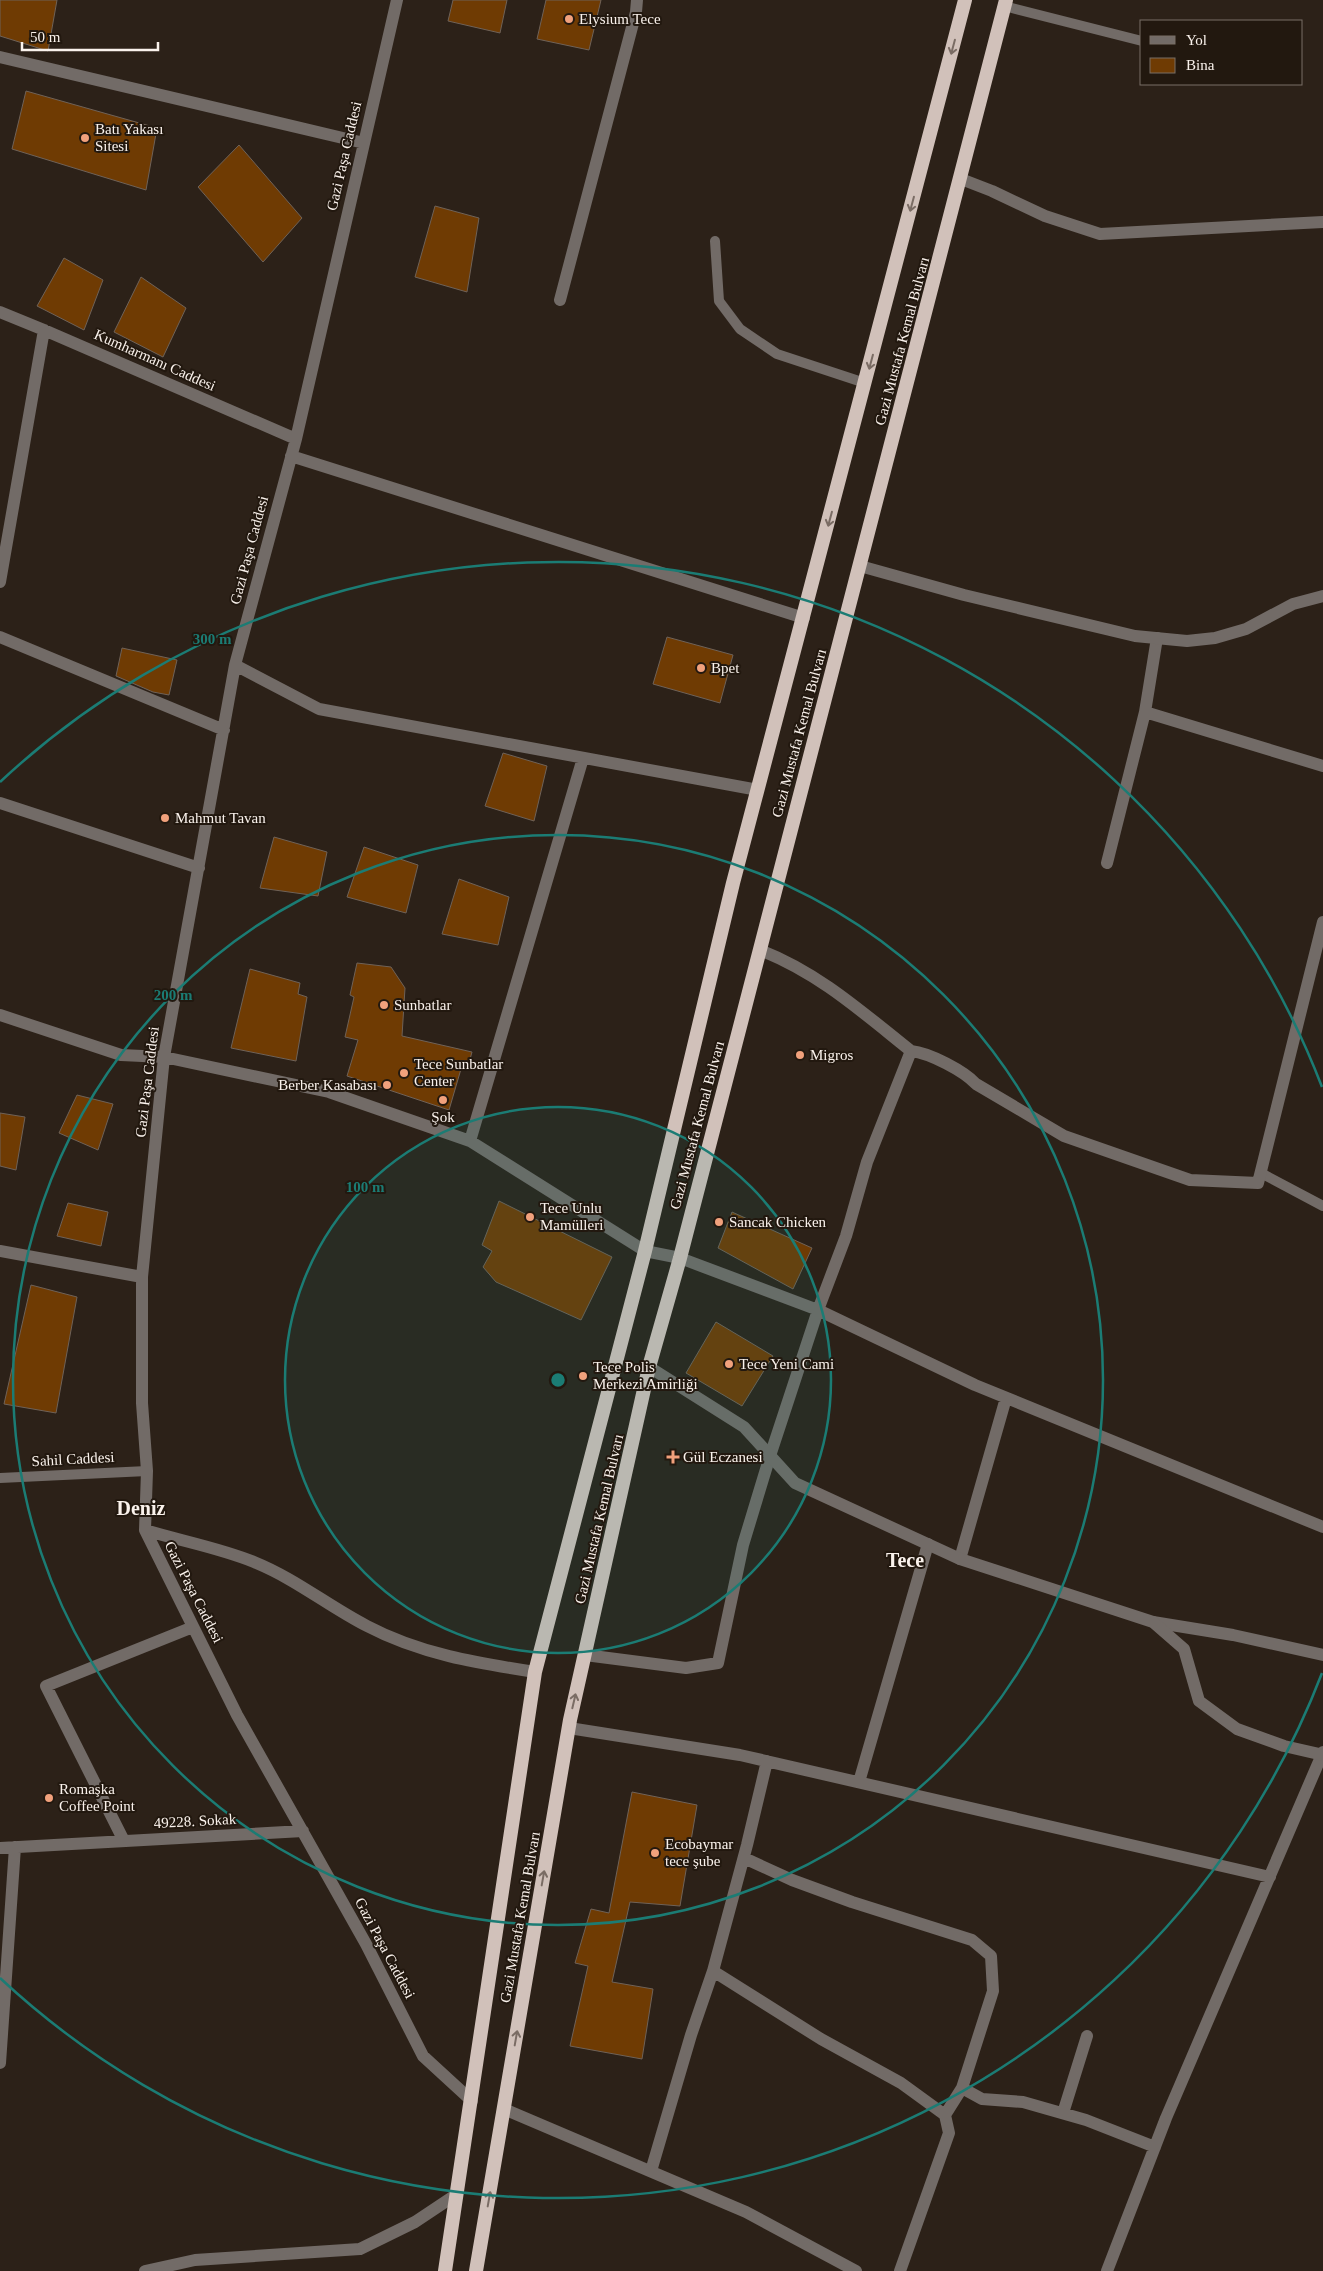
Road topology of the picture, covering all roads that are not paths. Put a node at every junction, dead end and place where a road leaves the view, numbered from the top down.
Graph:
1 (397, 0) edge
2 (636, 0) edge
3 (965, 0) edge
4 (1005, 3) edge
5 (1140, 40) edge
6 (0, 57) edge
7 (364, 143) junction
8 (961, 179) junction
9 (1323, 222) edge
10 (715, 241) dead end
11 (560, 300) dead end
12 (0, 312) edge
13 (44, 330) junction
14 (866, 383) junction
15 (296, 439) junction
16 (291, 456) junction
17 (860, 566) junction
18 (0, 582) edge
19 (1323, 596) edge
20 (804, 618) junction
21 (0, 637) edge
22 (1157, 638) junction
23 (235, 665) junction
24 (1145, 712) junction
25 (224, 730) junction
26 (583, 758) junction
27 (1323, 766) edge
28 (758, 790) junction
29 (0, 803) edge
30 (1108, 863) dead end
31 (199, 868) junction
32 (1323, 922) edge
33 (760, 950) junction
34 (0, 1015) edge
35 (911, 1051) junction
36 (164, 1057) junction
37 (470, 1141) junction
38 (1261, 1173) junction
39 (1323, 1206) edge
40 (0, 1251) edge
41 (645, 1252) junction
42 (680, 1258) junction
43 (142, 1277) junction
44 (818, 1310) junction
45 (649, 1367) junction
46 (1006, 1398) junction
47 (770, 1456) junction
48 (147, 1471) junction
49 (0, 1478) edge
50 (1323, 1527) edge
51 (145, 1530) junction
52 (928, 1544) junction
53 (960, 1559) junction
54 (1153, 1622) junction
55 (193, 1627) junction
56 (585, 1654) junction
57 (1323, 1655) edge
58 (536, 1672) junction
59 (569, 1728) junction
60 (1323, 1754) edge
61 (766, 1761) junction
62 (859, 1782) junction
63 (303, 1831) junction
64 (124, 1841) junction
65 (15, 1847) junction
66 (0, 1848) edge
67 (744, 1858) junction
68 (1270, 1877) junction
69 (713, 1972) junction
70 (1087, 2036) dead end
71 (0, 2062) edge
72 (962, 2088) junction
73 (472, 2100) junction
74 (504, 2109) junction
75 (1063, 2114) junction
76 (945, 2115) junction
77 (1155, 2146) junction
78 (651, 2171) junction
79 (457, 2194) junction
80 (145, 2271) edge
81 (445, 2271) edge
82 (476, 2271) edge
83 (856, 2271) edge
84 (900, 2271) edge
85 (1108, 2271) edge

1 - 7 street, Gazi Paşa Caddesi
2 - 11 street
3 -> 14 highway, Gazi Mustafa Kemal Bulvarı
4 - 5 lane
4 - 8 highway, Gazi Mustafa Kemal Bulvarı
6 - 7 street
7 - 15 street, Gazi Paşa Caddesi
8 - 9 street
8 - 17 highway, Gazi Mustafa Kemal Bulvarı
10 - 14 lane
12 - 13 street, Kumharmanı Caddesi
13 - 15 street, Kumharmanı Caddesi
13 - 18 street
14 -> 20 highway, Gazi Mustafa Kemal Bulvarı
15 - 16 street, Gazi Paşa Caddesi
16 - 20 street
16 - 23 street, Gazi Paşa Caddesi
17 - 22 street
17 - 33 highway, Gazi Mustafa Kemal Bulvarı
19 - 22 street
20 - 28 highway, Gazi Mustafa Kemal Bulvarı
21 - 25 street
22 - 24 street
23 - 25 street, Gazi Paşa Caddesi
23 - 26 street
24 - 27 street
24 - 30 street
25 - 31 street, Gazi Paşa Caddesi
26 - 28 street
26 - 37 street
28 - 41 highway, Gazi Mustafa Kemal Bulvarı
29 - 31 street
31 - 36 street, Gazi Paşa Caddesi
32 - 38 street
33 - 35 street
33 - 42 highway, Gazi Mustafa Kemal Bulvarı
34 - 36 street
35 - 38 street
35 - 44 street
36 - 37 street
36 - 43 street, Gazi Paşa Caddesi
37 - 41 street
38 - 39 lane
40 - 43 street
41 - 42 street
41 - 58 highway, Gazi Mustafa Kemal Bulvarı
42 - 44 street
42 - 45 highway, Gazi Mustafa Kemal Bulvarı
43 - 48 street, Gazi Paşa Caddesi
44 - 46 street
44 - 47 street
45 - 47 street
45 - 56 highway, Gazi Mustafa Kemal Bulvarı
46 - 50 street
46 - 53 street
47 - 52 street
47 - 56 street
48 - 49 lane, Sahil Caddesi
48 - 51 street, Gazi Paşa Caddesi
51 - 55 street, Gazi Paşa Caddesi
51 - 58 street
52 - 53 street
52 - 62 street
53 - 54 street
54 - 57 street
54 - 60 street
55 - 63 street, Gazi Paşa Caddesi
55 - 64 street
59 -> 56 highway, Gazi Mustafa Kemal Bulvarı
58 - 73 highway, Gazi Mustafa Kemal Bulvarı
59 - 61 street
74 -> 59 highway, Gazi Mustafa Kemal Bulvarı
60 - 68 street
61 - 62 street
61 - 67 street
62 - 68 street
63 - 64 street, 49228. Sokak
63 - 73 street, Gazi Paşa Caddesi
64 - 65 street, 49228. Sokak
65 - 66 street, 49228. Sokak
65 - 71 street
67 - 69 street
67 - 72 street
68 - 77 street
69 - 76 street
69 - 78 street
70 - 75 street
72 - 75 street
72 - 76 street
73 - 79 highway, Gazi Mustafa Kemal Bulvarı
74 - 78 street
82 -> 74 highway, Gazi Mustafa Kemal Bulvarı
75 - 77 street
76 - 84 street
77 - 85 street
78 - 83 street
79 - 80 street
79 - 81 highway, Gazi Mustafa Kemal Bulvarı

